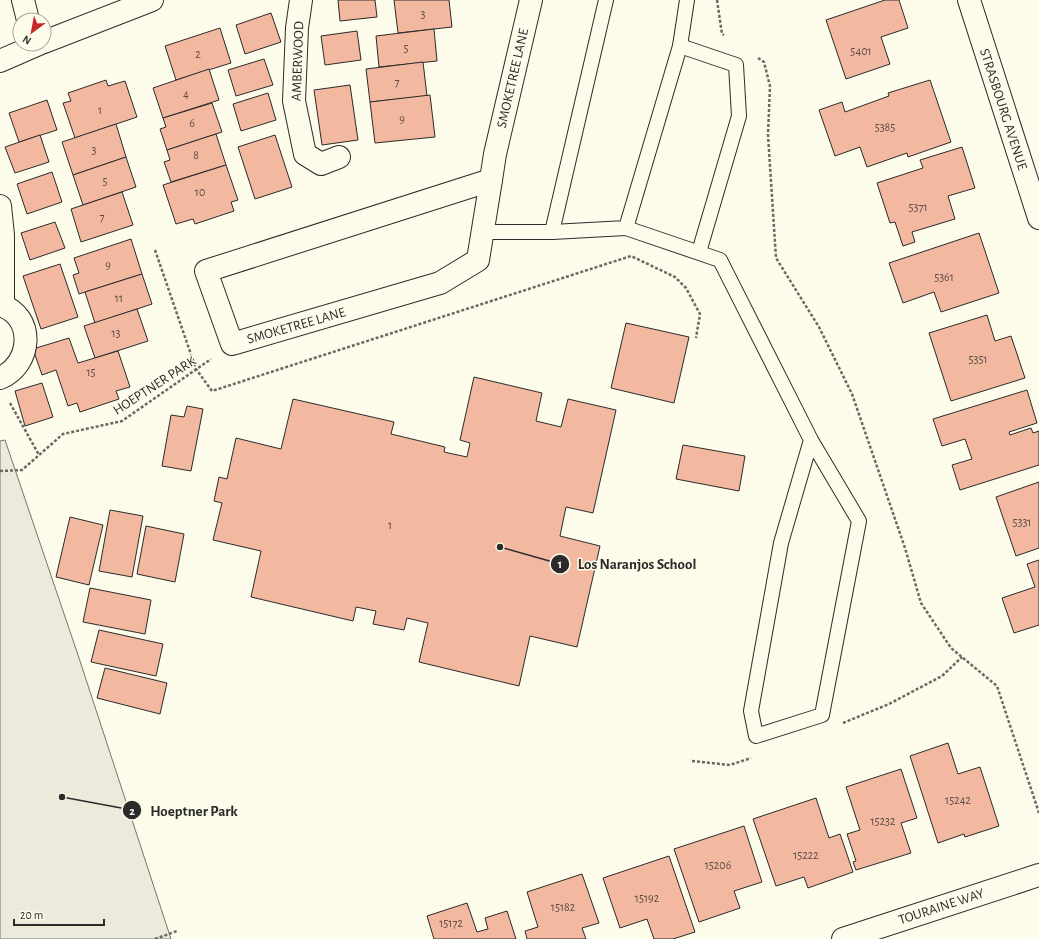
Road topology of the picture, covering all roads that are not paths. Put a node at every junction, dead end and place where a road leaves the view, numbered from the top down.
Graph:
1 (24, 0) edge
2 (152, 0) edge
3 (301, 0) edge
4 (531, 0) edge
5 (606, 0) edge
6 (687, 0) edge
7 (969, 0) edge
8 (26, 12) edge
9 (52, 39) edge
10 (680, 46) junction
11 (20, 52) edge
12 (0, 61) edge
13 (340, 157) dead end
14 (490, 180) junction
15 (0, 206) edge
16 (1037, 207) edge
17 (626, 228) junction
18 (483, 232) junction
19 (552, 232) junction
20 (699, 252) junction
21 (2, 306) edge
22 (0, 378) edge
23 (811, 440) junction
24 (1039, 875) edge
25 (843, 939) edge

1 - 8 street
2 - 9 street
3 - 13 street, AMBERWOOD
4 - 14 street, SMOKETREE LANE
5 - 19 lane
6 - 10 lane
7 - 16 street, STRASBOURG AVENUE
10 - 17 lane
10 - 20 lane
11 - 12 street
14 - 18 street, SMOKETREE LANE
14 - 18 street, SMOKETREE LANE
15 - 21 street
17 - 19 lane
17 - 20 lane
18 - 19 lane
20 - 23 lane
21 - 22 street
23 - 23 lane
24 - 25 street, TOURAINE WAY

